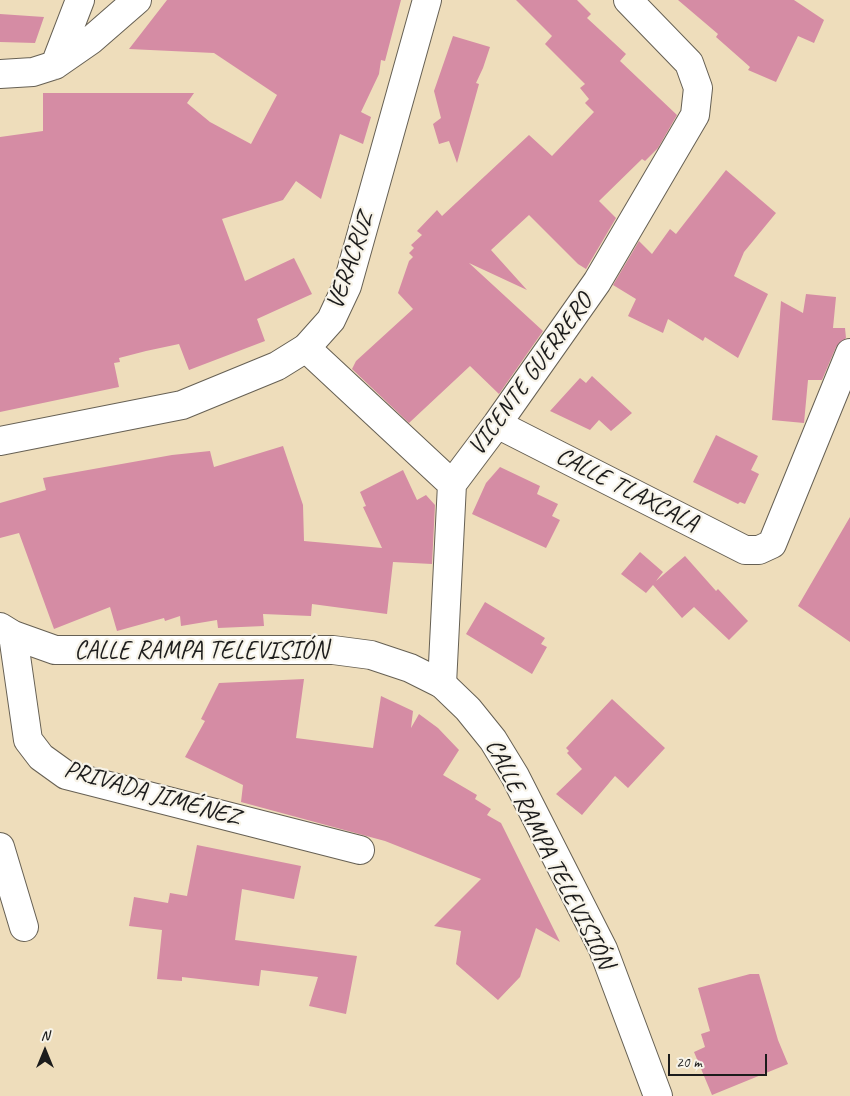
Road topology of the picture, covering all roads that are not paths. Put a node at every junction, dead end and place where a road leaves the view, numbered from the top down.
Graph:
1 (80, 0) edge
2 (136, 0) edge
3 (427, 0) edge
4 (628, 0) edge
5 (55, 65) junction
6 (0, 74) edge
7 (306, 348) junction
8 (850, 354) edge
9 (497, 424) junction
10 (0, 441) edge
11 (452, 484) junction
12 (6, 631) edge
13 (442, 684) junction
14 (0, 847) edge
15 (360, 850) dead end
16 (24, 927) dead end
17 (658, 1096) edge

1 - 5 street
2 - 5 street
3 - 7 street, VERACRUZ
4 - 9 street, VICENTE GUERRERO
5 - 6 street
7 - 10 street, VERACRUZ
7 - 11 street
8 - 9 street, CALLE TLAXCALA
9 - 11 street, VICENTE GUERRERO
11 - 13 street
12 - 13 street, CALLE RAMPA TELEVISIÓN
12 - 15 street, PRIVADA JIMÉNEZ
13 - 17 street, CALLE RAMPA TELEVISIÓN
14 - 16 street

